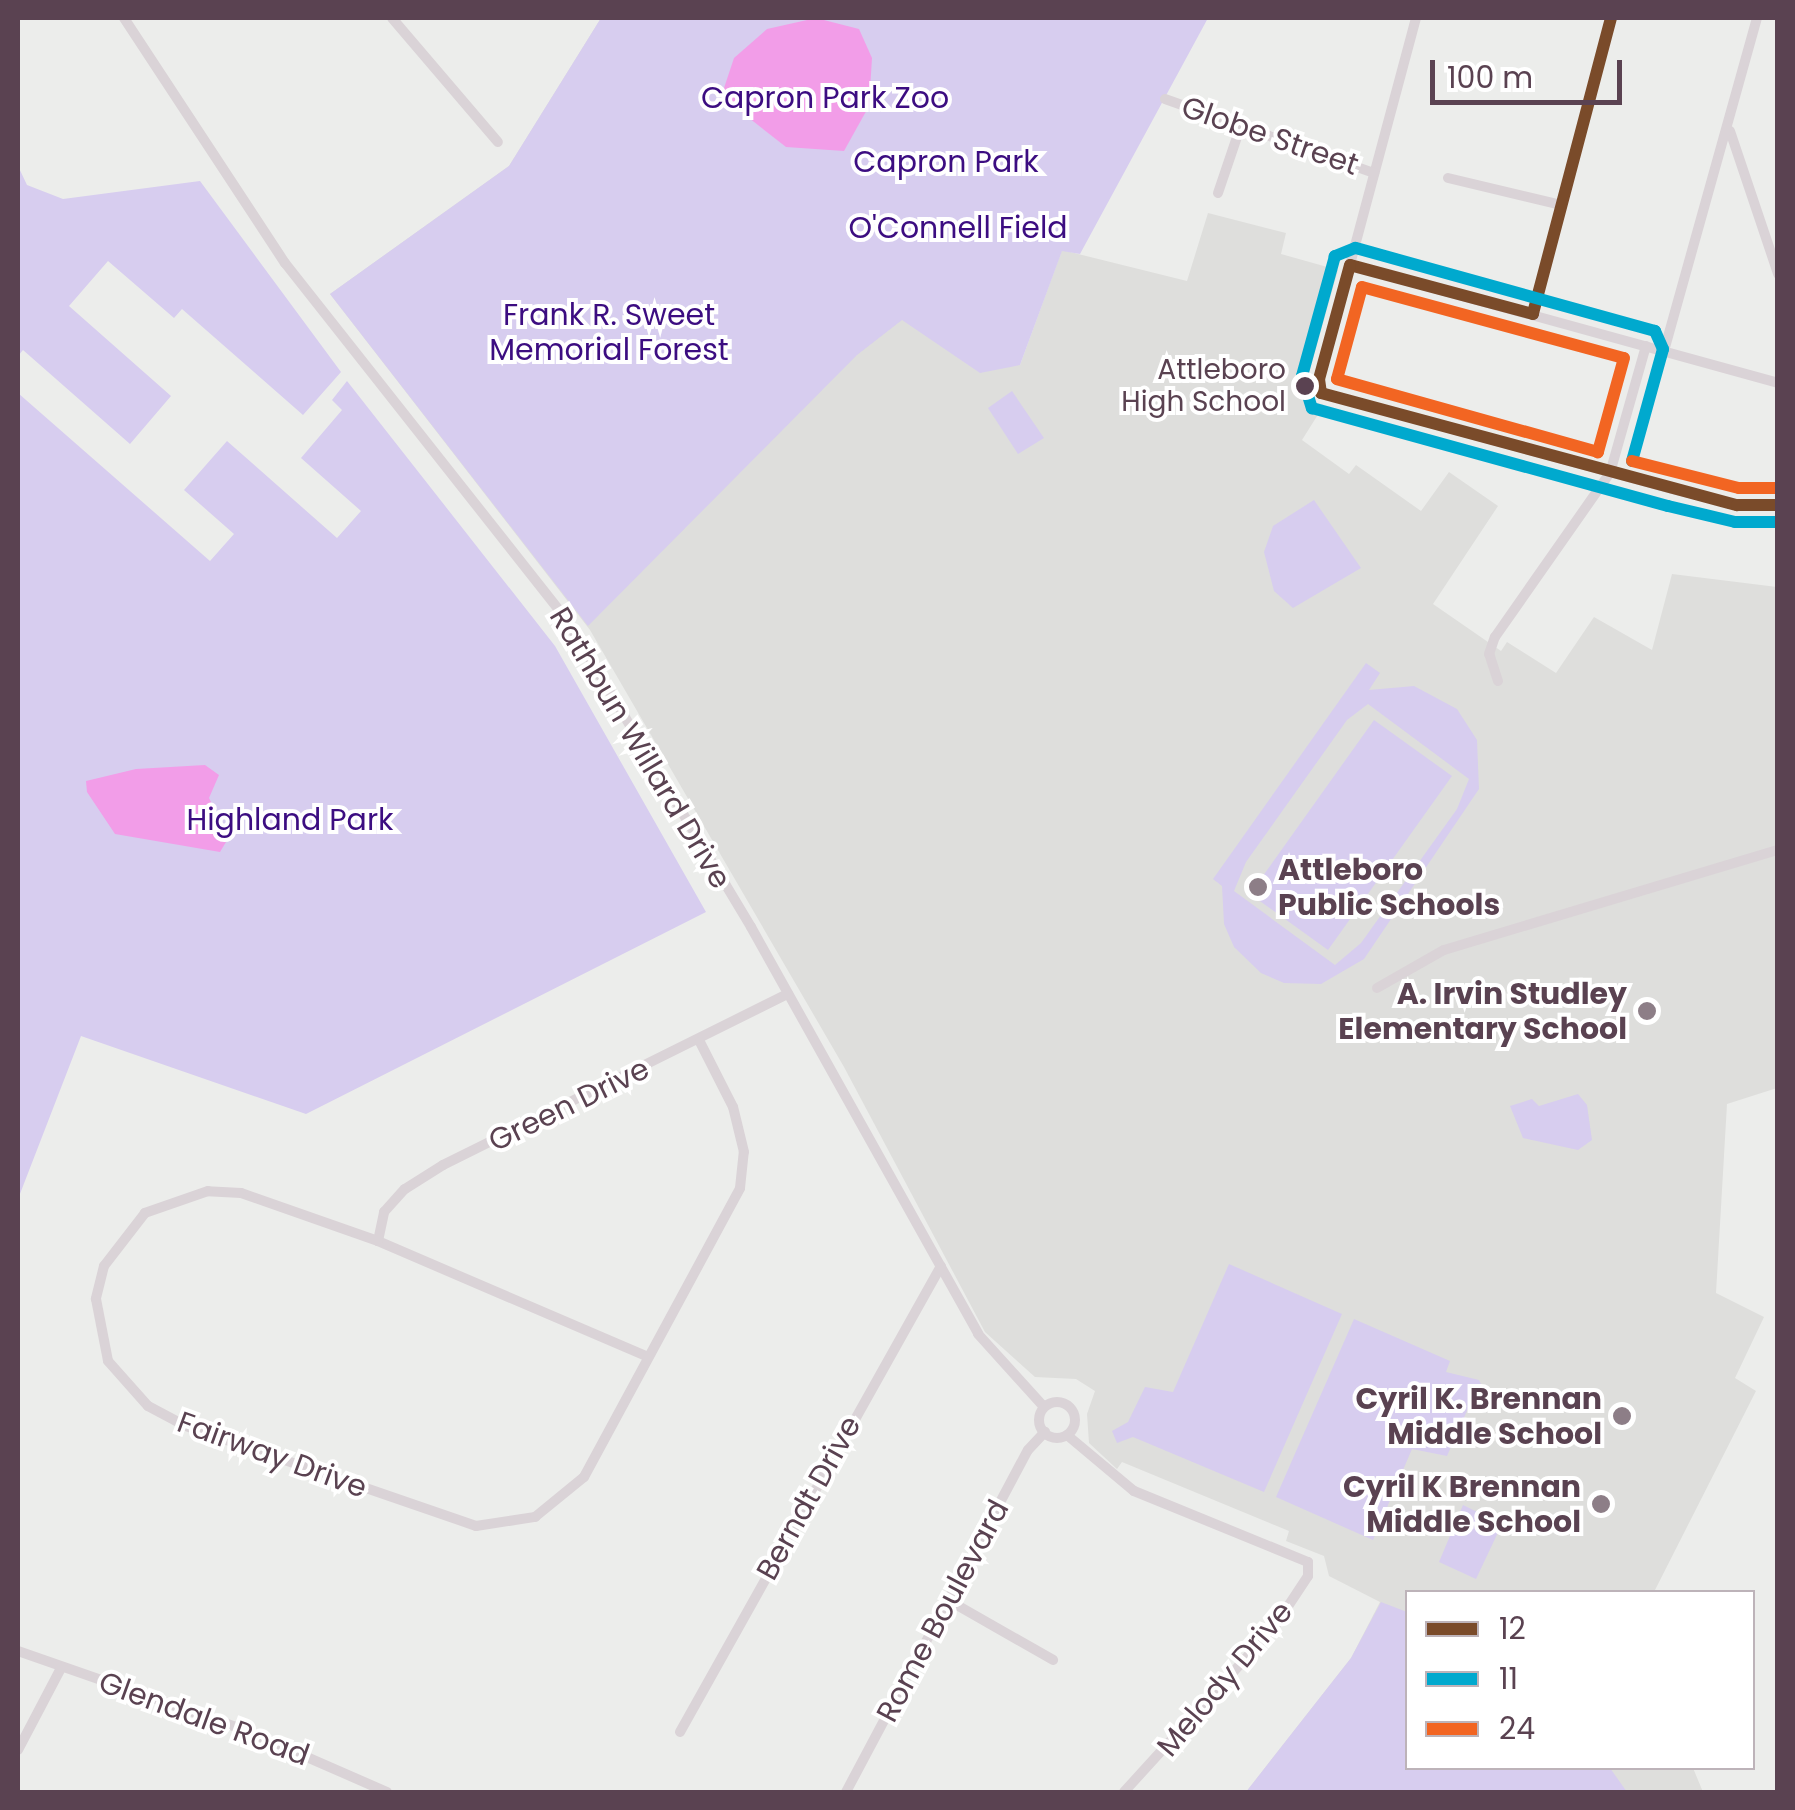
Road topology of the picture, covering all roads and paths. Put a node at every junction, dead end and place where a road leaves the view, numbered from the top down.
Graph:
1 (124, 18) edge
2 (392, 18) edge
3 (1416, 18) edge
4 (1611, 18) edge
5 (1757, 18) edge
6 (1165, 100) dead end
7 (1241, 125) junction
8 (1730, 131) junction
9 (498, 142) dead end
10 (1374, 173) junction
11 (1448, 178) dead end
12 (1218, 194) dead end
13 (1561, 205) junction
14 (1350, 264) junction
15 (1778, 274) edge
16 (1533, 314) junction
17 (1646, 346) junction
18 (1664, 351) junction
19 (1778, 383) edge
20 (1610, 473) junction
21 (1778, 505) edge
22 (1498, 680) dead end
23 (1778, 850) edge
24 (1377, 988) dead end
25 (788, 994) junction
26 (700, 1042) junction
27 (378, 1241) junction
28 (941, 1266) junction
29 (646, 1356) junction
30 (1044, 1407) junction
31 (1044, 1432) junction
32 (1067, 1435) junction
33 (948, 1600) junction
34 (18, 1651) edge
35 (1053, 1660) dead end
36 (61, 1668) junction
37 (680, 1732) dead end
38 (18, 1750) edge
39 (387, 1792) edge
40 (846, 1792) edge
41 (1124, 1792) edge

1 - 25 street, Rathbun Willard Drive
2 - 9 street
3 - 10 street
4 - 13 street
5 - 8 street
6 - 7 street, Globe Street
7 - 10 street, Globe Street
7 - 12 street
8 - 15 street
8 - 18 street
10 - 14 street
11 - 13 street
13 - 16 street
14 - 16 street
14 - 20 street
16 - 17 street
17 - 18 street
17 - 20 street
18 - 19 street
20 - 21 street
20 - 22 street
23 - 24 street
25 - 26 street, Green Drive
25 - 28 street, Rathbun Willard Drive
26 - 27 street, Green Drive
26 - 29 street, Fairway Drive
27 - 29 street, Fairway Drive
27 - 29 street, Fairway Drive
28 - 30 street, Rathbun Willard Drive
28 - 37 street, Berndt Drive
30 - 31 street
30 - 32 street, Rathbun Willard Drive
31 - 32 street
31 - 33 street, Rome Boulevard
32 - 41 street, Melody Drive
33 - 35 street
33 - 40 street, Rome Boulevard
34 - 36 street, Glendale Road
36 - 38 street
36 - 39 street, Glendale Road

